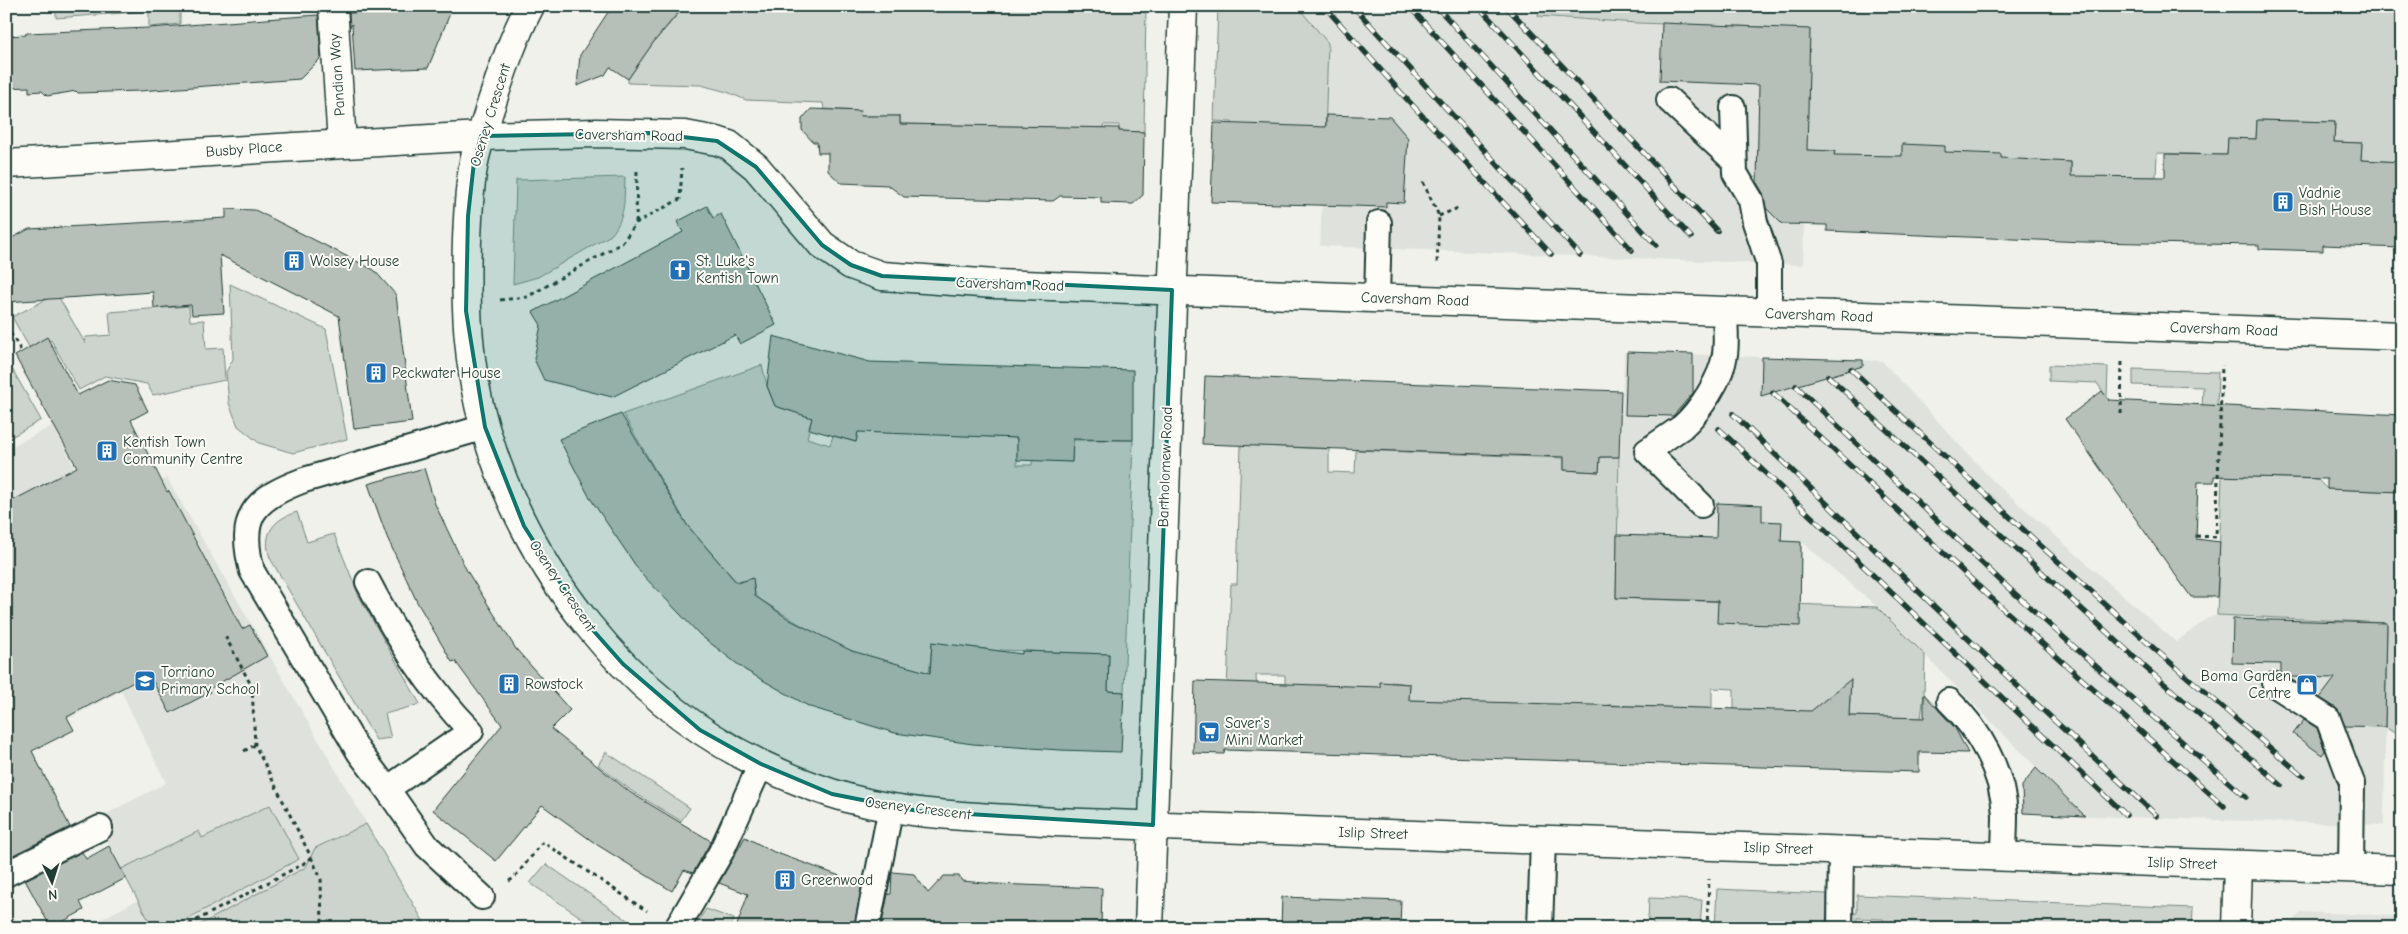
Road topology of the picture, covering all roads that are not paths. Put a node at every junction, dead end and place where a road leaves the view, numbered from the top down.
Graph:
1 (333, 6) edge
2 (530, 6) edge
3 (1183, 6) edge
4 (1669, 100) dead end
5 (1733, 108) dead end
6 (481, 136) junction
7 (342, 143) junction
8 (1733, 160) junction
9 (6, 164) edge
10 (1379, 222) dead end
11 (1172, 290) junction
12 (1377, 298) junction
13 (1725, 311) junction
14 (1769, 312) junction
15 (2402, 336) edge
16 (485, 427) junction
17 (1701, 505) dead end
18 (368, 582) dead end
19 (2275, 685) dead end
20 (1949, 700) dead end
21 (761, 764) junction
22 (387, 789) junction
23 (891, 808) junction
24 (1153, 825) junction
25 (100, 828) dead end
26 (1543, 840) junction
27 (1841, 850) junction
28 (2004, 857) junction
29 (2238, 866) junction
30 (2351, 869) junction
31 (2402, 870) edge
32 (6, 874) edge
33 (482, 897) road end
34 (677, 928) edge
35 (867, 928) edge
36 (1149, 928) edge
37 (1540, 928) edge
38 (1840, 928) edge
39 (2236, 928) edge

1 - 7 street, Pandian Way
2 - 6 street, Oseney Crescent
3 - 11 street, Bartholomew Road
4 - 8 lane
5 - 8 lane
6 - 7 street, Busby Place
6 - 11 street, Caversham Road
6 - 16 street, Oseney Crescent
7 - 9 street, Busby Place
8 - 14 lane, bridge
10 - 12 lane
11 - 12 street, Caversham Road
11 - 24 street, Bartholomew Road
12 - 13 street, Caversham Road, bridge
13 - 14 street, Caversham Road, bridge
13 - 17 lane, bridge
14 - 15 street, Caversham Road, bridge
16 - 21 street, Oseney Crescent
16 - 22 lane
18 - 22 lane
19 - 30 lane, bridge
20 - 28 lane
21 - 23 street, Oseney Crescent
21 - 34 lane
22 - 33 lane
23 - 24 street, Oseney Crescent
23 - 35 lane
24 - 26 street, Islip Street
24 - 36 street, Bartholomew Road
25 - 32 lane
26 - 27 street, Islip Street
26 - 37 lane
27 - 28 street, Islip Street
27 - 38 lane
28 - 29 street, Islip Street, bridge
29 - 30 street, Islip Street, bridge
29 - 39 street, bridge
30 - 31 street, Islip Street, bridge

